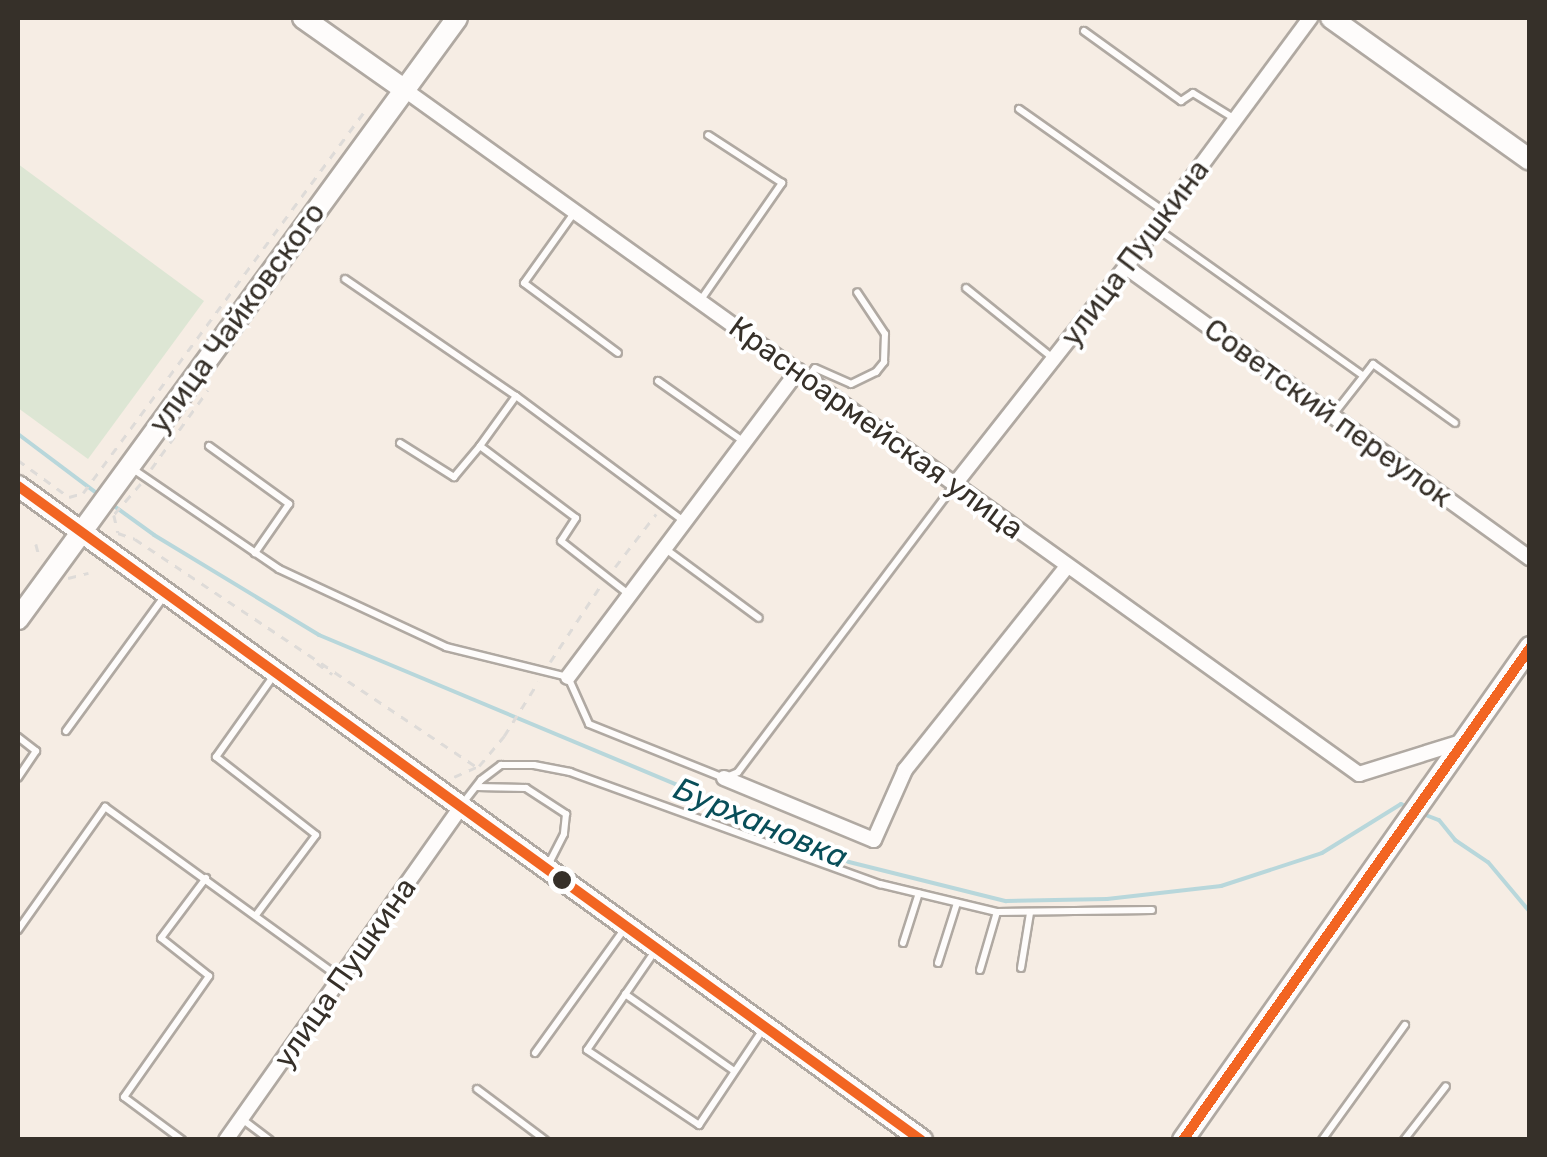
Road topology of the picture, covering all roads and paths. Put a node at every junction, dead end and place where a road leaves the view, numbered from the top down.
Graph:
1 (303, 18) edge
2 (458, 18) edge
3 (1310, 18) edge
4 (1331, 18) edge
5 (1084, 31) dead end
6 (405, 90) junction
7 (1019, 108) dead end
8 (363, 113) dead end
9 (1236, 119) junction
10 (708, 134) dead end
11 (1530, 160) edge
12 (574, 212) junction
13 (1167, 213) junction
14 (1156, 228) junction
15 (1126, 268) junction
16 (345, 279) dead end
17 (966, 288) dead end
18 (857, 292) dead end
19 (699, 302) junction
20 (618, 352) dead end
21 (1054, 359) junction
22 (803, 374) junction
23 (1362, 375) junction
24 (658, 381) dead end
25 (516, 396) junction
26 (1332, 416) junction
27 (1455, 423) dead end
28 (400, 443) dead end
29 (745, 443) junction
30 (209, 446) dead end
31 (480, 446) junction
32 (18, 460) edge
33 (130, 466) junction
34 (955, 484) junction
35 (18, 486) edge
36 (116, 505) junction
37 (663, 505) junction
38 (686, 523) junction
39 (82, 534) junction
40 (36, 544) dead end
41 (666, 549) junction
42 (255, 553) junction
43 (1530, 558) edge
44 (40, 560) dead end
45 (1067, 566) junction
46 (88, 573) dead end
47 (607, 577) junction
48 (66, 578) dead end
49 (166, 594) junction
50 (632, 597) junction
51 (759, 618) dead end
52 (18, 619) edge
53 (1530, 648) edge
54 (544, 672) junction
55 (276, 673) junction
56 (568, 677) junction
57 (66, 730) dead end
58 (18, 737) edge
59 (1464, 741) junction
60 (476, 767) junction
61 (18, 778) edge
62 (454, 778) dead end
63 (724, 778) junction
64 (476, 787) junction
65 (462, 806) junction
66 (547, 866) junction
67 (206, 878) junction
68 (918, 893) junction
69 (957, 903) junction
70 (1152, 910) dead end
71 (997, 912) junction
72 (1030, 913) junction
73 (256, 914) junction
74 (628, 924) junction
75 (18, 930) edge
76 (904, 943) dead end
77 (658, 946) junction
78 (938, 963) dead end
79 (1021, 968) dead end
80 (980, 970) dead end
81 (341, 978) junction
82 (626, 994) junction
83 (767, 1024) junction
84 (1405, 1025) dead end
85 (535, 1053) dead end
86 (735, 1072) junction
87 (1446, 1086) dead end
88 (477, 1089) dead end
89 (241, 1118) junction
90 (182, 1140) edge
91 (226, 1140) edge
92 (270, 1140) edge
93 (545, 1140) edge
94 (922, 1140) edge
95 (1183, 1140) edge
96 (1322, 1140) edge
97 (1404, 1140) edge

1 - 6 main road, Красноармейская улица
2 - 6 main road, улица Чайковского
3 - 9 street, улица Пушкина
4 - 11 main road
5 - 9 lane
6 - 12 street, Красноармейская улица
6 - 33 main road, улица Чайковского
7 - 13 lane
8 - 32 path
9 - 13 street, улица Пушкина
10 - 19 lane
12 - 19 street, Красноармейская улица
12 - 20 lane
13 - 14 street, улица Пушкина
14 - 15 street, улица Пушкина
14 - 23 lane
15 - 21 street, улица Пушкина
15 - 26 street, Советский переулок
16 - 25 lane
17 - 21 lane
18 - 22 lane
19 - 22 street, Красноармейская улица
21 - 34 street, улица Пушкина
22 - 29 street
22 - 34 street, Красноармейская улица
23 - 26 lane
23 - 27 lane
24 - 29 lane
25 - 31 lane
25 - 37 lane
26 - 43 street, Советский переулок
28 - 31 lane
29 - 38 street
30 - 42 lane
31 - 47 lane
33 - 36 main road, улица Чайковского
33 - 42 lane
34 - 45 street, Красноармейская улица
34 - 63 lane
35 - 39 main road
36 - 39 main road, улица Чайковского
36 - 60 path
37 - 38 lane
37 - 47 path
38 - 41 street
39 - 49 main road
39 - 52 main road, улица Чайковского
40 - 44 path
41 - 50 street
41 - 51 lane
42 - 54 lane
45 - 59 street, Красноармейская улица
45 - 63 street
46 - 48 path
47 - 50 lane
47 - 54 path
49 - 55 main road
49 - 57 lane
50 - 56 street
53 - 59 main road
54 - 56 lane
54 - 60 path
55 - 65 main road
55 - 73 lane
56 - 63 lane
58 - 61 lane
59 - 95 main road
60 - 62 path
64 - 65 lane
64 - 66 lane
64 - 68 lane
65 - 66 main road
65 - 81 street, улица Пушкина
66 - 74 main road
67 - 73 lane
67 - 75 lane
67 - 90 lane
68 - 69 lane
68 - 76 lane
69 - 71 lane
69 - 78 lane
70 - 72 lane
71 - 72 lane
71 - 80 lane
72 - 79 lane
73 - 81 lane
74 - 77 main road
74 - 85 lane
77 - 82 lane
77 - 83 main road
81 - 89 street, улица Пушкина
82 - 86 lane
82 - 86 lane
83 - 86 lane
83 - 94 main road
84 - 96 lane
87 - 97 lane
88 - 93 lane
89 - 91 street, улица Пушкина
89 - 92 lane

